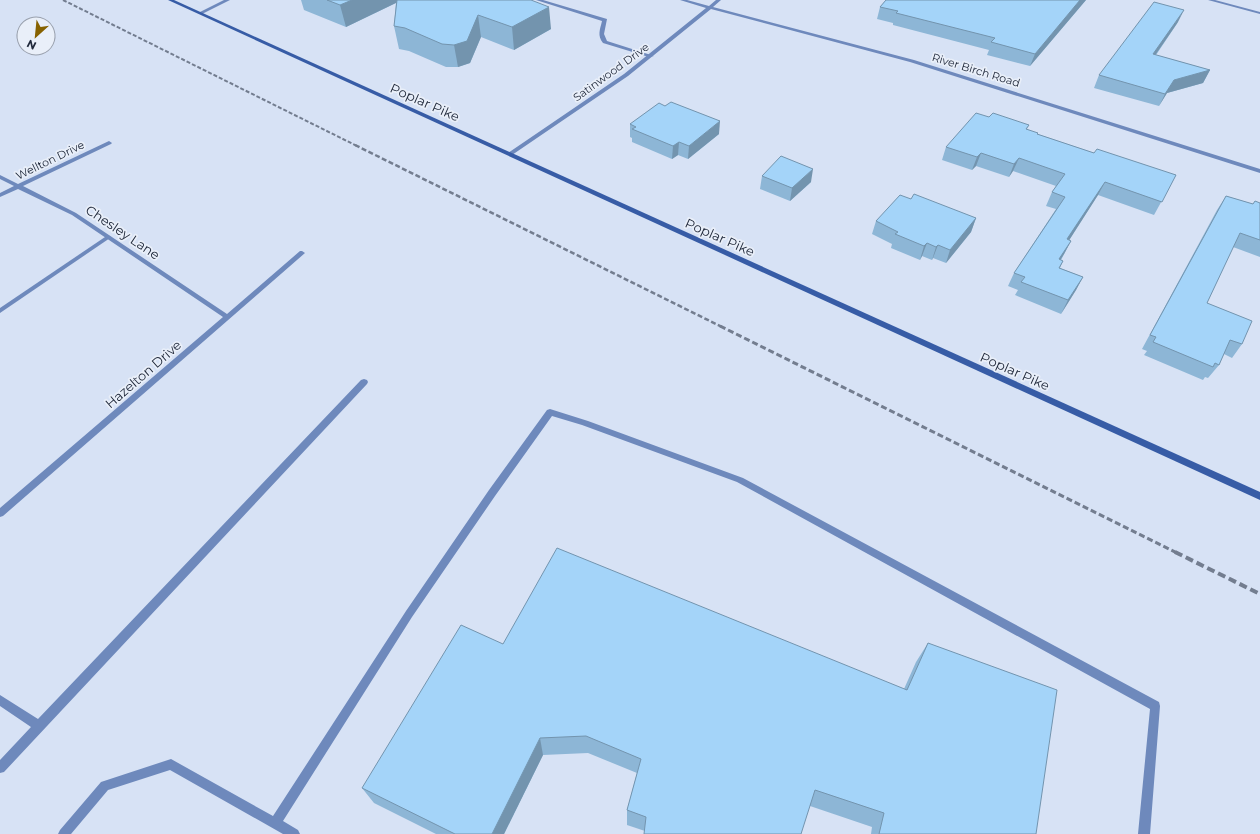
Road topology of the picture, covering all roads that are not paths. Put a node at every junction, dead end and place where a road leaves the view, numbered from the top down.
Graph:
1 (170, 0) edge
2 (228, 0) edge
3 (538, 0) edge
4 (682, 0) edge
5 (719, 0) edge
6 (1210, 0) edge
7 (711, 7) junction
8 (200, 13) junction
9 (1260, 13) edge
10 (651, 56) junction
11 (109, 143) dead end
12 (510, 154) junction
13 (1260, 171) edge
14 (0, 177) edge
15 (17, 186) junction
16 (0, 195) edge
17 (108, 237) junction
18 (302, 253) dead end
19 (0, 311) edge
20 (227, 317) junction
21 (364, 382) dead end
22 (1260, 496) edge
23 (0, 513) edge
24 (0, 700) edge
25 (39, 726) junction
26 (0, 768) edge
27 (275, 823) junction
28 (64, 834) edge
29 (294, 834) edge
30 (1144, 834) edge

1 - 8 main road, Poplar Pike
2 - 8 street
3 - 10 street
4 - 7 street, River Birch Road
5 - 7 street, Satinwood Drive
6 - 9 street
7 - 10 street, Satinwood Drive
7 - 13 street, River Birch Road
8 - 12 main road, Poplar Pike
10 - 12 street, Satinwood Drive
11 - 15 street, Wellton Drive
12 - 22 main road, Poplar Pike
14 - 15 street, Chesley Lane
15 - 16 street, Wellton Drive
15 - 17 street, Chesley Lane
17 - 19 street
17 - 20 street, Chesley Lane
18 - 20 street, Hazelton Drive
20 - 23 street, Hazelton Drive
21 - 25 street
24 - 25 street
25 - 26 street
27 - 28 street
27 - 29 street
27 - 30 street

